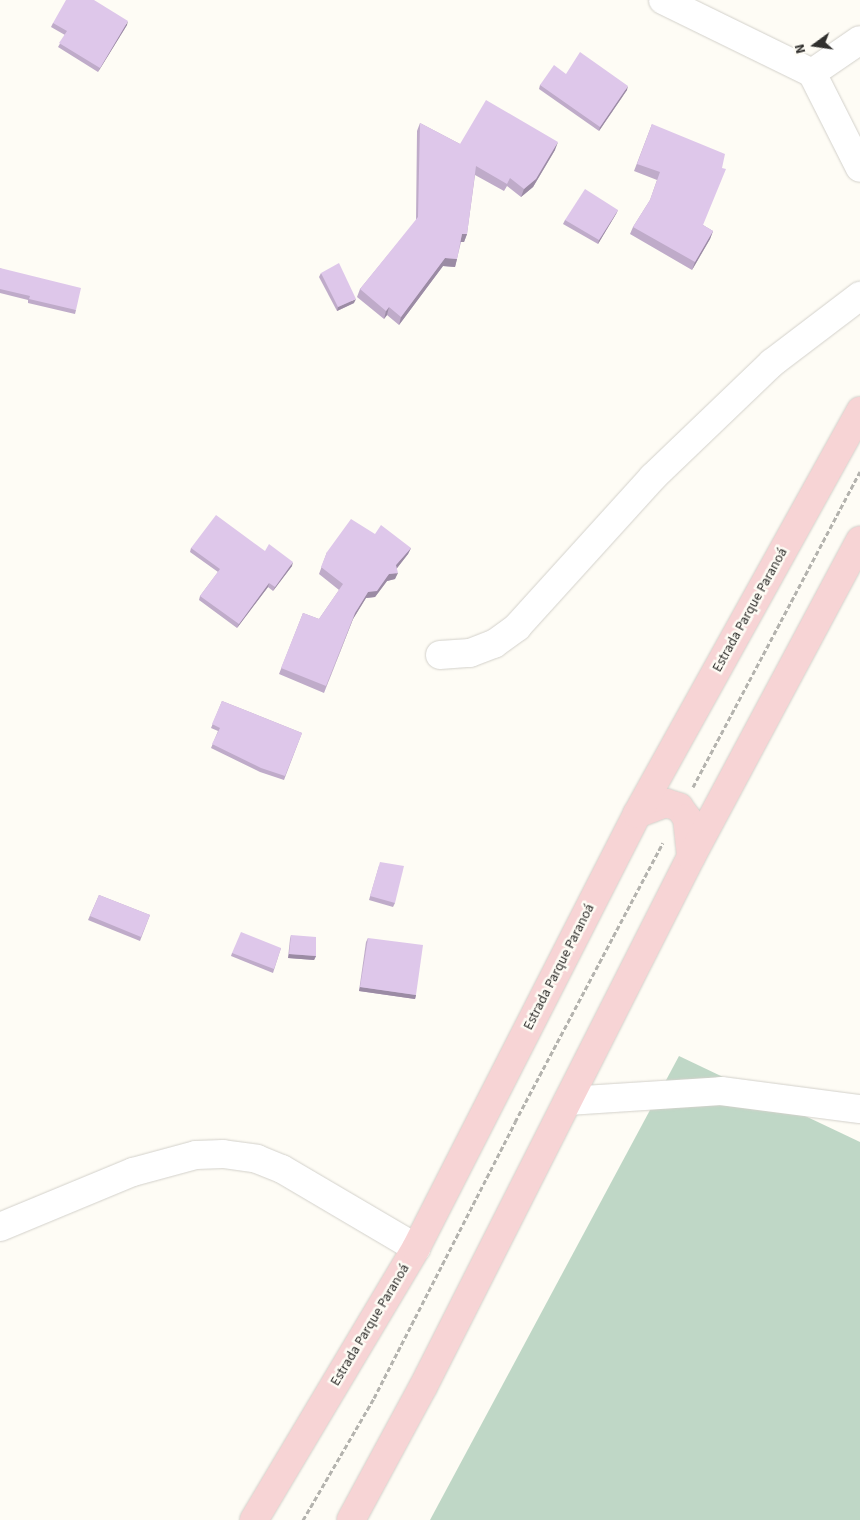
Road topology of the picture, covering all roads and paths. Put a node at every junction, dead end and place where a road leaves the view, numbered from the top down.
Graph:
1 (663, 0) edge
2 (860, 40) edge
3 (812, 73) junction
4 (860, 168) edge
5 (860, 296) edge
6 (860, 411) edge
7 (860, 471) edge
8 (860, 540) edge
9 (440, 655) dead end
10 (681, 809) junction
11 (637, 814) junction
12 (691, 857) junction
13 (568, 1102) junction
14 (860, 1109) edge
15 (0, 1227) edge
16 (416, 1248) junction
17 (254, 1520) edge
18 (303, 1520) edge
19 (351, 1520) edge

1 - 3 street
2 - 3 street
3 - 4 street
5 - 9 street
6 - 11 main road, Estrada Parque Paranoá
7 - 10 path
8 - 12 main road
10 - 11 main road
10 - 12 main road
10 - 18 path
11 - 16 main road, Estrada Parque Paranoá
12 - 13 main road
13 - 14 street
13 - 19 main road
15 - 16 street
16 - 17 main road, Estrada Parque Paranoá

